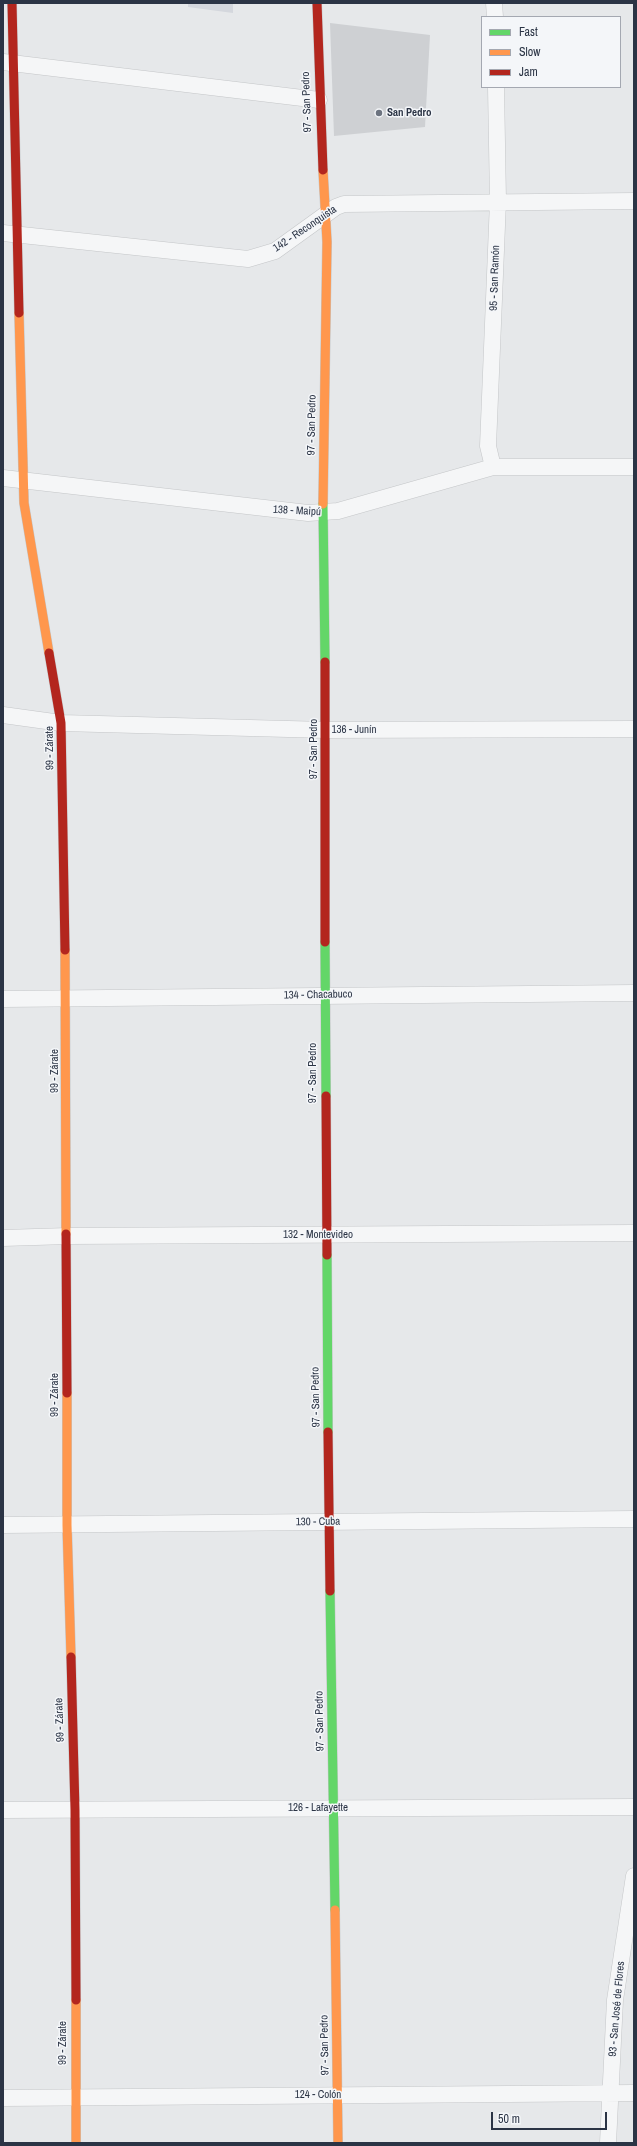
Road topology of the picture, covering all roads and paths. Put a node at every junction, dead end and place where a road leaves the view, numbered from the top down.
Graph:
1 (12, 3) edge
2 (317, 3) edge
3 (494, 3) edge
4 (495, 16) edge
5 (8, 63) edge
6 (496, 88) edge
7 (318, 100) junction
8 (498, 201) junction
9 (634, 201) edge
10 (325, 215) junction
11 (10, 234) edge
12 (494, 467) junction
13 (634, 467) edge
14 (3, 478) edge
15 (22, 480) junction
16 (323, 513) junction
17 (3, 715) edge
18 (61, 723) junction
19 (634, 729) edge
20 (326, 730) junction
21 (634, 992) edge
22 (325, 995) junction
23 (3, 999) edge
24 (66, 999) junction
25 (634, 1232) edge
26 (326, 1235) junction
27 (68, 1236) junction
28 (3, 1238) edge
29 (634, 1519) edge
30 (329, 1522) junction
31 (67, 1525) junction
32 (3, 1526) edge
33 (634, 1807) edge
34 (334, 1808) junction
35 (3, 1810) edge
36 (75, 1810) junction
37 (634, 1876) edge
38 (611, 2093) junction
39 (634, 2093) edge
40 (338, 2095) junction
41 (75, 2097) junction
42 (3, 2098) edge
43 (76, 2143) edge
44 (338, 2143) edge
45 (608, 2143) edge

1 - 5 street, 99 - Zárate
2 - 7 street, 97 - San Pedro
3 - 4 street
5 - 7 street
5 - 11 street, 99 - Zárate
6 - 8 street, 95 - San Ramón
7 - 10 street, 97 - San Pedro
8 - 9 street, 142 - Reconquista
8 - 10 street, 142 - Reconquista
8 - 12 street, 95 - San Ramón
10 - 11 street, 142 - Reconquista
10 - 16 street, 97 - San Pedro
11 - 15 street, 99 - Zárate
12 - 13 street, 138 - Maipú
12 - 16 street, 138 - Maipú
14 - 15 street, 138 - Maipú
15 - 16 street, 138 - Maipú
15 - 18 street, 99 - Zárate
16 - 20 street, 97 - San Pedro
17 - 18 street, 136 - Junín
18 - 20 street, 136 - Junín
18 - 24 street, 99 - Zárate
19 - 20 street, 136 - Junín
20 - 22 street, 97 - San Pedro
21 - 22 street, 134 - Chacabuco
22 - 24 street, 134 - Chacabuco
22 - 26 street, 97 - San Pedro
23 - 24 street, 134 - Chacabuco
24 - 27 street, 99 - Zárate
25 - 26 street, 132 - Montevideo
26 - 27 street, 132 - Montevideo
26 - 30 street, 97 - San Pedro
27 - 28 street, 132 - Montevideo
27 - 31 street, 99 - Zárate
29 - 30 street, 130 - Cuba
30 - 31 street, 130 - Cuba
30 - 34 street, 97 - San Pedro
31 - 32 street, 130 - Cuba
31 - 36 street, 99 - Zárate
33 - 34 street, 126 - Lafayette
34 - 36 street, 126 - Lafayette
34 - 40 street, 97 - San Pedro
35 - 36 street, 126 - Lafayette
36 - 41 street, 99 - Zárate
37 - 38 street, 93 - San José de Flores
38 - 39 street, 124 - Colón
38 - 40 street, 124 - Colón
38 - 45 street, 93 - San José de Flores
40 - 41 street, 124 - Colón
40 - 44 street, 97 - San Pedro
41 - 42 street, 124 - Colón
41 - 43 street, 99 - Zárate

